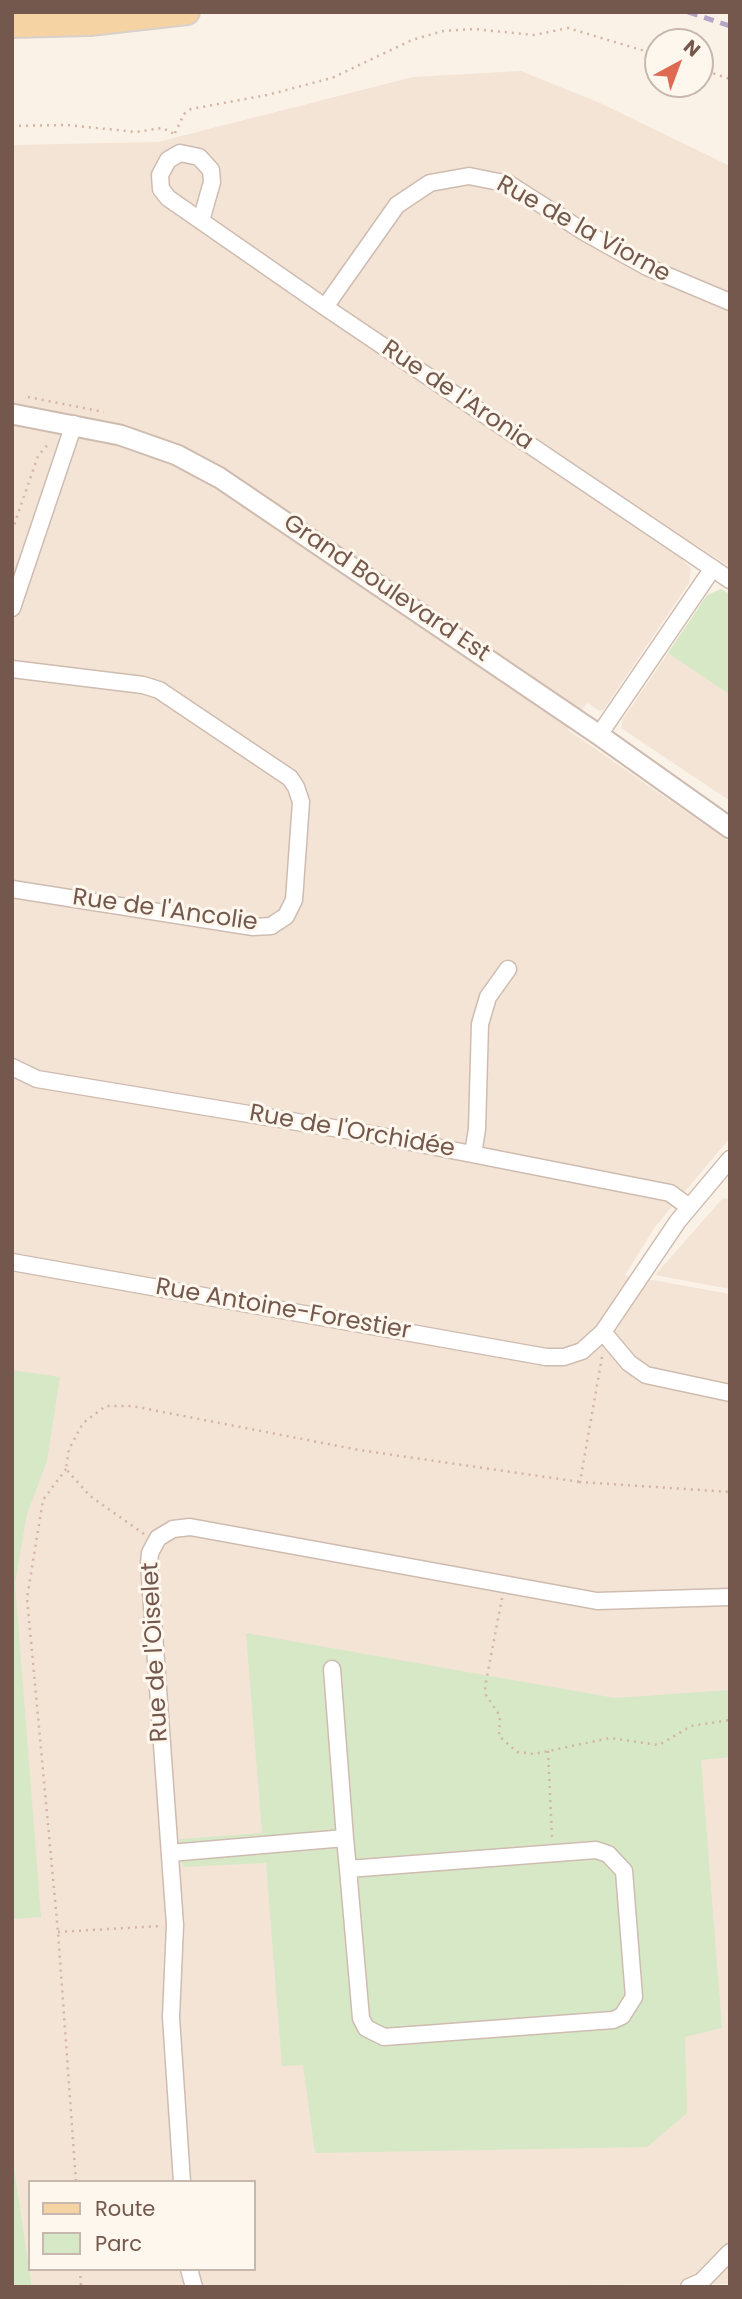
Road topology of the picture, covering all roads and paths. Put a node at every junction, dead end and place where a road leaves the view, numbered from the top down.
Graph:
1 (187, 12) edge
2 (12, 25) edge
3 (644, 51) edge
4 (12, 126) edge
5 (175, 133) junction
6 (180, 153) junction
7 (201, 221) junction
8 (730, 302) edge
9 (325, 307) junction
10 (12, 414) edge
11 (74, 424) junction
12 (49, 444) dead end
13 (12, 531) edge
14 (713, 568) junction
15 (730, 580) edge
16 (12, 608) edge
17 (12, 669) edge
18 (599, 735) junction
19 (730, 828) edge
20 (12, 888) edge
21 (508, 969) dead end
22 (12, 1067) edge
23 (473, 1154) junction
24 (730, 1159) edge
25 (689, 1207) junction
26 (12, 1262) edge
27 (603, 1332) junction
28 (730, 1393) edge
29 (66, 1469) junction
30 (580, 1482) junction
31 (730, 1492) edge
32 (154, 1542) junction
33 (505, 1584) junction
34 (730, 1597) edge
35 (332, 1669) dead end
36 (730, 1720) edge
37 (548, 1751) junction
38 (345, 1838) junction
39 (170, 1853) junction
40 (553, 1853) junction
41 (348, 1869) junction
42 (175, 1925) junction
43 (58, 1932) junction
44 (76, 2180) edge
45 (182, 2180) edge
46 (730, 2252) edge
47 (689, 2287) edge

1 - 2 main road
3 - 5 path
4 - 5 path
5 - 6 path
6 - 7 street
6 - 7 street, Rue de l'Aronia
7 - 9 street, Rue de l'Aronia
8 - 9 street, Rue de la Viorne
9 - 14 street, Rue de l'Aronia
10 - 11 street, Grand Boulevard Est
11 - 16 street
11 - 18 street, Grand Boulevard Est
12 - 13 path
14 - 15 street, Rue de l'Aronia
14 - 18 street
17 - 20 street, Rue de l'Ancolie
18 - 19 street, Grand Boulevard Est
21 - 23 street
22 - 23 street, Rue de l'Orchidée
23 - 25 street, Rue de l'Orchidée
24 - 25 street
25 - 27 street
26 - 27 street, Rue Antoine-Forestier
27 - 28 street
27 - 30 path
29 - 30 path
29 - 32 path
29 - 43 path
30 - 31 path
32 - 33 street, Rue de l'Oiselet
32 - 39 street, Rue de l'Oiselet
33 - 34 street, Rue de l'Oiselet
33 - 37 path
35 - 38 street
36 - 37 path
37 - 40 path
38 - 39 street
38 - 41 street
39 - 42 street, Rue de l'Oiselet
40 - 41 street
40 - 41 street
42 - 43 path
42 - 45 street, Rue de l'Oiselet
43 - 44 path
46 - 47 street

